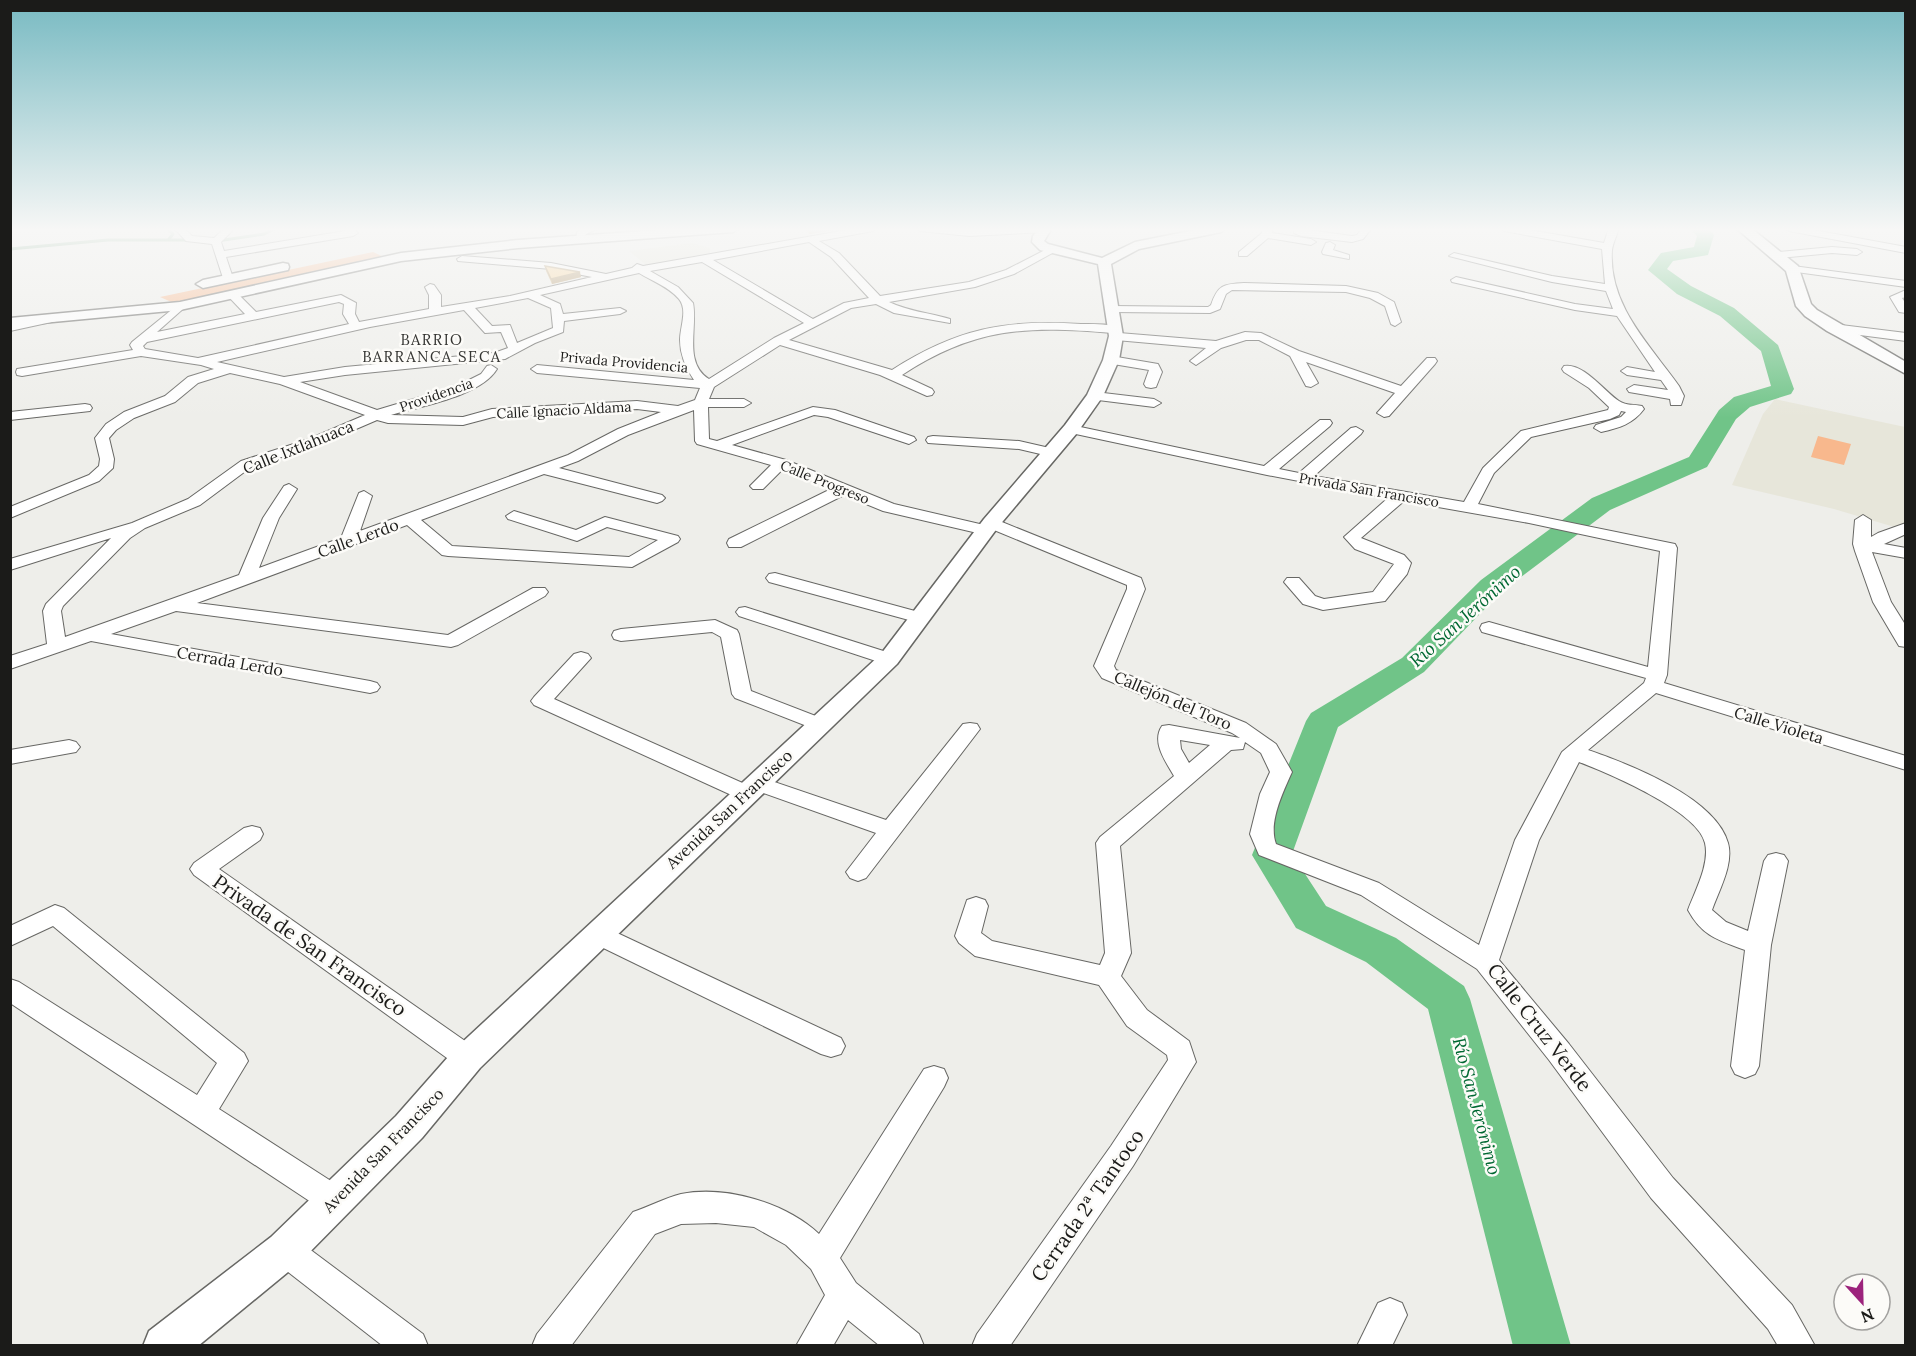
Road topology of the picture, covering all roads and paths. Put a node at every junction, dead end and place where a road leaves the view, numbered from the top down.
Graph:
1 (244, 291) edge
2 (433, 291) edge
3 (532, 291) edge
4 (676, 291) edge
5 (756, 291) edge
6 (869, 291) edge
7 (902, 291) edge
8 (970, 291) edge
9 (1108, 291) edge
10 (1223, 291) edge
11 (1357, 291) edge
12 (1505, 291) edge
13 (1611, 291) edge
14 (1800, 291) edge
15 (159, 293) dead end
16 (1905, 293) edge
17 (232, 294) junction
18 (978, 294) dead end
19 (530, 295) junction
20 (876, 299) junction
21 (141, 303) junction
22 (180, 306) junction
23 (466, 306) junction
24 (1903, 310) dead end
25 (620, 311) dead end
26 (435, 312) junction
27 (1619, 313) junction
28 (253, 316) junction
29 (559, 318) junction
30 (52, 319) junction
31 (946, 321) dead end
32 (10, 322) edge
33 (1395, 322) dead end
34 (812, 323) junction
35 (356, 326) junction
36 (10, 328) edge
37 (1833, 328) junction
38 (1113, 334) junction
39 (1905, 337) edge
40 (778, 341) junction
41 (1217, 345) junction
42 (142, 346) junction
43 (510, 352) junction
44 (1295, 354) junction
45 (1196, 361) dead end
46 (1431, 361) dead end
47 (198, 362) junction
48 (229, 369) junction
49 (491, 369) dead end
50 (537, 369) dead end
51 (1568, 369) dead end
52 (1905, 369) edge
53 (1628, 371) dead end
54 (22, 372) dead end
55 (893, 375) junction
56 (1665, 377) junction
57 (284, 381) junction
58 (1311, 383) dead end
59 (709, 384) junction
60 (1151, 384) dead end
61 (1634, 389) dead end
62 (1403, 391) junction
63 (927, 392) dead end
64 (1095, 396) junction
65 (701, 403) junction
66 (744, 403) dead end
67 (1154, 403) dead end
68 (1616, 406) junction
69 (85, 408) dead end
70 (679, 410) junction
71 (1384, 413) dead end
72 (377, 415) junction
73 (10, 416) edge
74 (1325, 423) dead end
75 (1071, 429) junction
76 (1356, 432) dead end
77 (1526, 434) junction
78 (909, 440) dead end
79 (933, 440) dead end
80 (715, 446) junction
81 (1048, 453) junction
82 (780, 463) junction
83 (543, 469) junction
84 (1267, 471) junction
85 (1302, 478) junction
86 (758, 486) dead end
87 (289, 489) dead end
88 (843, 489) junction
89 (364, 496) dead end
90 (1400, 496) junction
91 (657, 498) dead end
92 (1469, 507) junction
93 (10, 513) edge
94 (514, 516) dead end
95 (1863, 520) dead end
96 (414, 523) junction
97 (139, 525) junction
98 (989, 526) junction
99 (1900, 529) edge
100 (348, 541) junction
101 (735, 543) dead end
102 (1865, 547) junction
103 (1905, 553) edge
104 (10, 565) edge
105 (775, 578) dead end
106 (246, 579) junction
107 (1293, 582) dead end
108 (539, 592) dead end
109 (1882, 602) junction
110 (175, 605) junction
111 (1905, 607) edge
112 (746, 612) dead end
113 (920, 618) junction
114 (1489, 628) dead end
115 (90, 635) junction
116 (621, 635) dead end
117 (1905, 642) edge
118 (57, 647) junction
119 (581, 658) dead end
120 (889, 659) junction
121 (10, 663) edge
122 (1655, 680) junction
123 (370, 687) dead end
124 (819, 724) junction
125 (970, 729) dead end
126 (1227, 742) junction
127 (69, 747) dead end
128 (1269, 749) junction
129 (1573, 752) junction
130 (10, 757) edge
131 (1905, 763) edge
132 (1186, 778) junction
133 (760, 789) junction
134 (890, 830) junction
135 (252, 834) dead end
136 (1776, 861) dead end
137 (858, 872) dead end
138 (976, 906) dead end
139 (598, 934) junction
140 (10, 938) edge
141 (1758, 945) junction
142 (1486, 962) junction
143 (1107, 977) junction
144 (10, 989) edge
145 (831, 1046) dead end
146 (468, 1058) junction
147 (1745, 1066) dead end
148 (934, 1078) dead end
149 (201, 1113) junction
150 (334, 1200) junction
151 (285, 1250) junction
152 (822, 1258) junction
153 (844, 1295) junction
154 (1390, 1315) dead end
155 (164, 1346) edge
156 (411, 1346) edge
157 (549, 1346) edge
158 (813, 1346) edge
159 (907, 1346) edge
160 (989, 1346) edge
161 (1374, 1346) edge
162 (1798, 1346) edge

1 - 17 street
2 - 26 street
3 - 19 street
4 - 59 street
5 - 34 street
6 - 20 street
7 - 20 street
8 - 18 street
9 - 38 street
10 - 38 street
11 - 33 street
12 - 27 street
13 - 27 street
14 - 37 main road
15 - 21 street
16 - 24 street
17 - 22 street
17 - 28 street
19 - 23 street
19 - 29 street
20 - 31 street
20 - 34 street
21 - 22 street
21 - 30 street
22 - 42 street
23 - 26 street
23 - 43 street
25 - 29 street
26 - 35 street
27 - 56 street
28 - 35 street
28 - 42 street
29 - 43 street
30 - 32 street
30 - 36 street
34 - 40 street
35 - 47 street
37 - 39 street
37 - 52 main road
38 - 41 street
38 - 55 street
38 - 60 street
38 - 64 street, Avenida San Francisco
40 - 55 street
40 - 59 street
41 - 44 street
41 - 45 street
42 - 47 street
42 - 54 street
43 - 57 street
44 - 58 street
44 - 62 street
46 - 62 street
47 - 48 street
48 - 57 street
48 - 93 street
49 - 72 street, Providencia
50 - 59 street, Privada Providencia
51 - 68 street
53 - 56 street
55 - 63 street
56 - 61 street
57 - 72 street, Calle Ignacio Aldama
59 - 65 street
62 - 71 street
64 - 67 street
64 - 75 street, Avenida San Francisco
65 - 66 street, Calle Lerdo
65 - 70 street, Calle Lerdo
65 - 80 street
68 - 77 street
68 - 77 street
69 - 73 street
70 - 72 street, Calle Ignacio Aldama
70 - 83 street, Calle Lerdo
72 - 97 street, Calle Ixtlahuaca
74 - 84 street
75 - 81 street, Avenida San Francisco
75 - 84 street, Privada San Francisco
76 - 85 street
77 - 92 street
78 - 80 street
79 - 81 street
80 - 82 street, Calle Progreso
81 - 98 street, Avenida San Francisco
82 - 86 street
82 - 88 street, Calle Progreso
83 - 91 street
83 - 96 street, Calle Lerdo
84 - 85 street, Privada San Francisco
85 - 90 street, Privada San Francisco
87 - 106 street
88 - 98 street, Calle Progreso
88 - 101 street
89 - 100 street
90 - 92 street, Privada San Francisco
90 - 107 street
92 - 122 street, Privada San Francisco
94 - 96 street
95 - 102 street
96 - 100 street, Calle Lerdo
97 - 104 street
97 - 118 street, Calle Ixtlahuaca
98 - 113 street, Avenida San Francisco
98 - 128 street, Callejón del Toro
99 - 102 street
100 - 106 street, Calle Lerdo
102 - 103 street
102 - 109 street
105 - 113 street
106 - 110 street, Calle Lerdo
108 - 110 street
109 - 111 street
109 - 117 street
110 - 115 street, Calle Lerdo
112 - 120 street
113 - 120 street, Avenida San Francisco
114 - 122 street, Calle Violeta
115 - 118 street, Calle Lerdo
115 - 123 street, Cerrada Lerdo
116 - 124 street
118 - 121 street, Calle Lerdo
119 - 133 street
120 - 124 street, Avenida San Francisco
122 - 129 street, Calle Cruz Verde
122 - 131 street, Calle Violeta
124 - 133 street, Avenida San Francisco
125 - 134 street
126 - 128 street, Callejón del Toro
126 - 132 street
126 - 132 street, Callejón del Toro
127 - 130 street
128 - 142 street
129 - 141 street
129 - 142 street, Calle Cruz Verde
132 - 143 street
133 - 134 street
133 - 139 street, Avenida San Francisco
134 - 137 street
135 - 146 street, Privada de San Francisco
136 - 141 street
138 - 143 street
139 - 145 street
139 - 146 street, Avenida San Francisco
140 - 149 street
141 - 147 street
142 - 162 street, Calle Cruz Verde
143 - 160 street, Cerrada 2ª Tantoco
144 - 149 street
146 - 150 street, Avenida San Francisco
148 - 152 street
149 - 150 street
150 - 151 street, Avenida San Francisco
151 - 155 street, Avenida San Francisco
151 - 156 street
152 - 153 street
152 - 157 street
153 - 158 street
153 - 159 street
154 - 161 street

